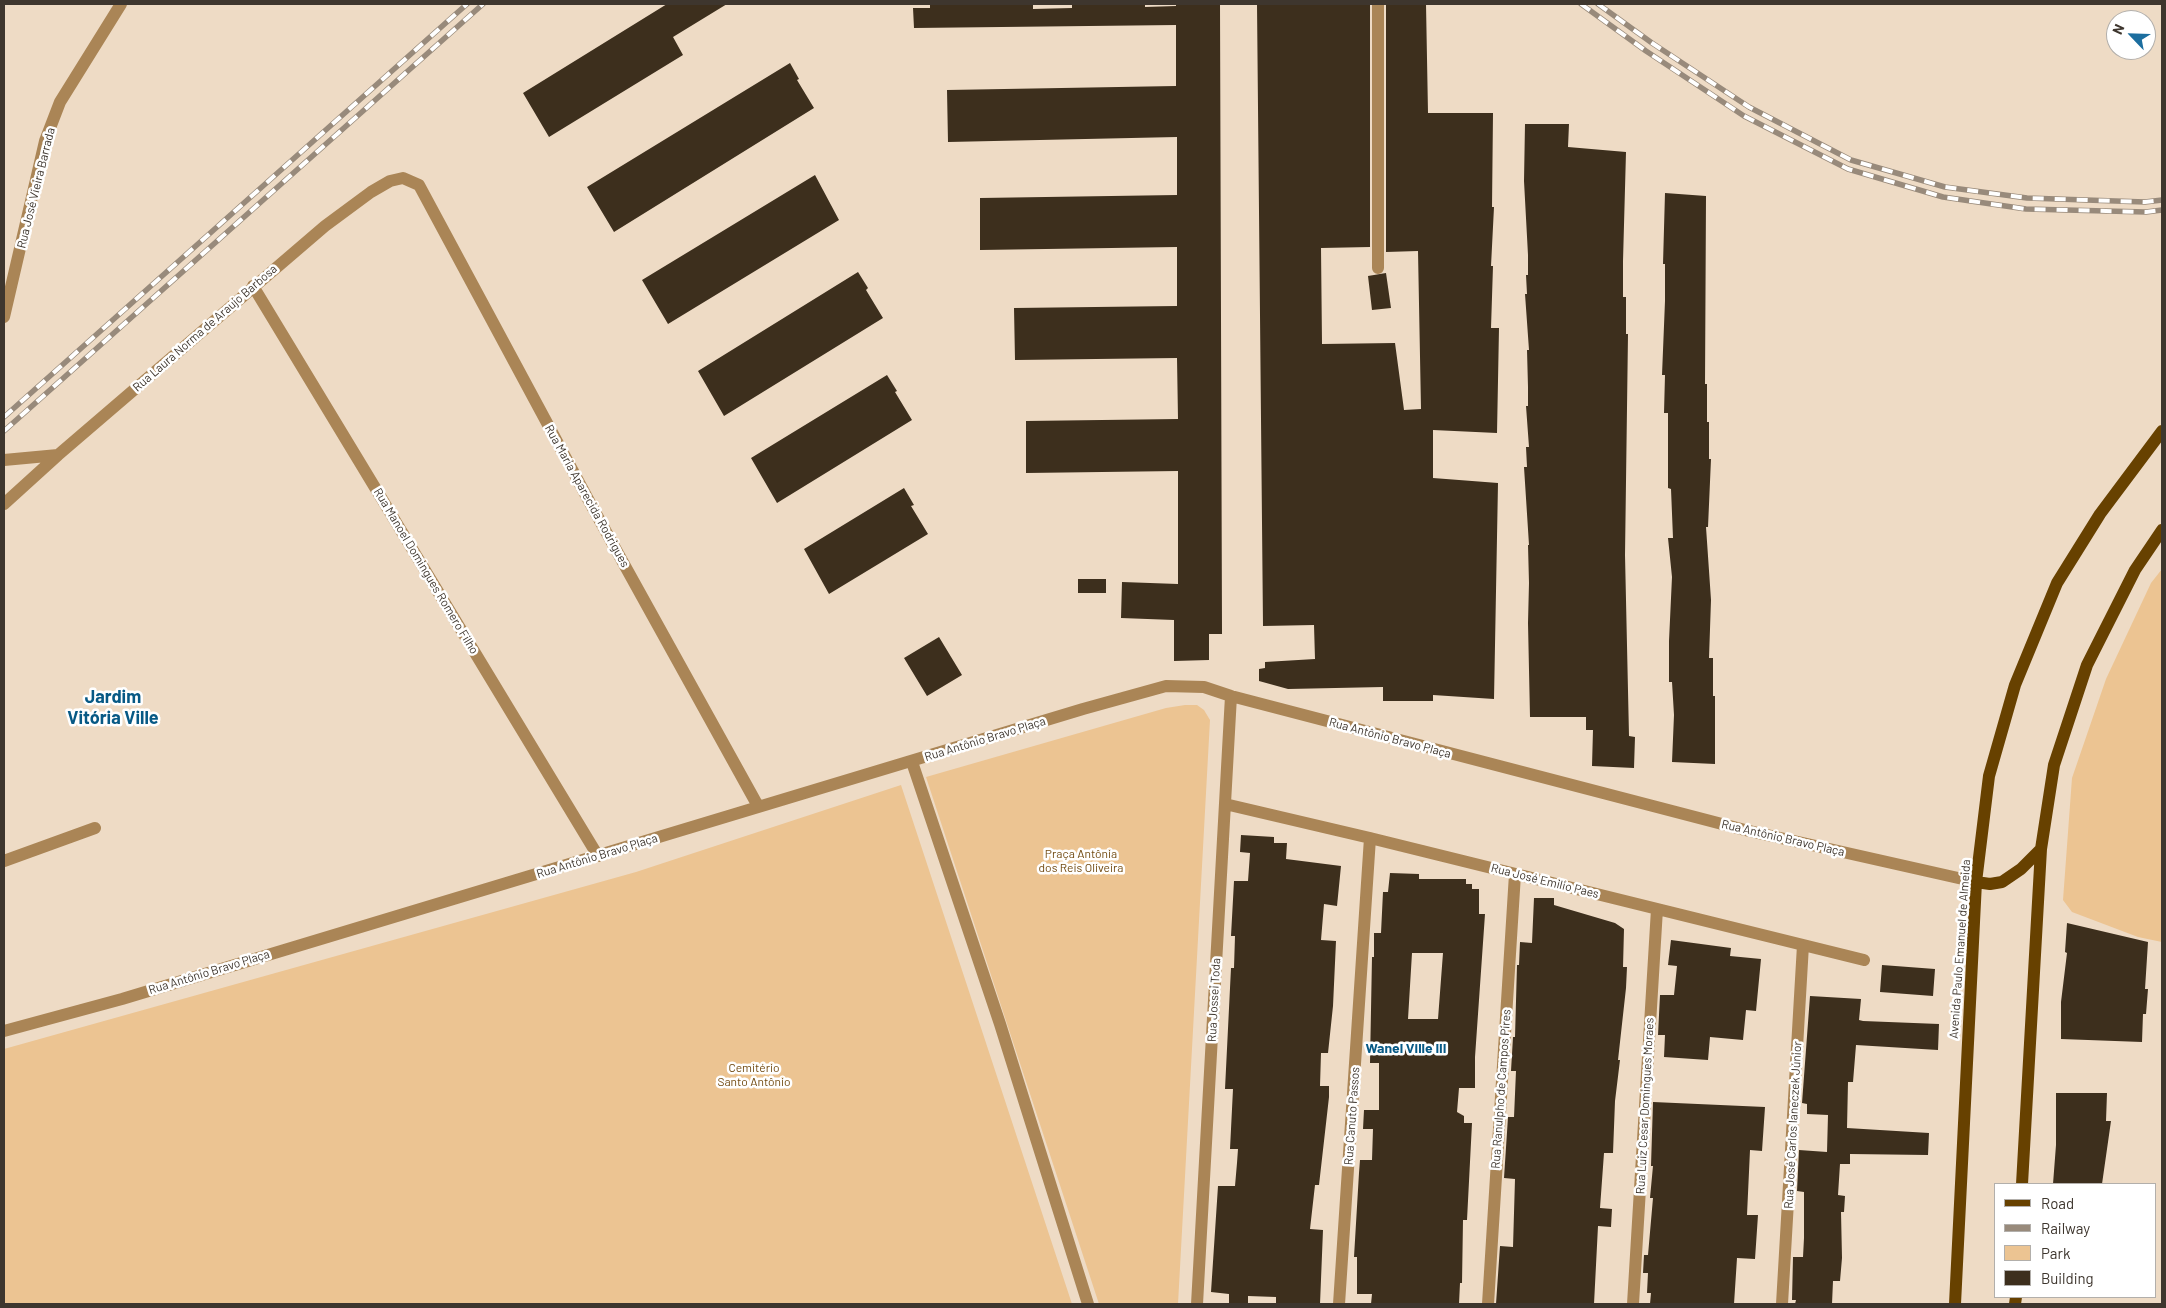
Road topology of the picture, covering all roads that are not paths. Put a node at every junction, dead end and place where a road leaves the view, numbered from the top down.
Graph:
1 (121, 4) edge
2 (1378, 4) edge
3 (419, 185) joint
4 (1378, 268) dead end
5 (253, 286) junction
6 (4, 312) edge
7 (2162, 431) edge
8 (58, 455) junction
9 (4, 460) edge
10 (4, 504) edge
11 (2162, 530) edge
12 (1231, 696) junction
13 (912, 762) junction
14 (1225, 804) junction
15 (758, 806) junction
16 (95, 828) dead end
17 (1370, 838) junction
18 (2041, 849) junction
19 (598, 856) junction
20 (4, 861) edge
21 (1515, 874) junction
22 (1976, 882) junction
23 (1657, 909) junction
24 (1803, 945) junction
25 (1864, 960) dead end
26 (4, 1031) edge
27 (2022, 1183) edge
28 (1088, 1304) edge
29 (1197, 1304) edge
30 (1339, 1304) edge
31 (1488, 1304) edge
32 (1633, 1304) edge
33 (1782, 1304) edge
34 (1955, 1304) edge

1 - 6 street, Rua José Vieira Barrada
2 - 4 street
3 - 5 street, Rua Laura Norma de Araujo Barbosa
3 - 15 street, Rua Maria Aparecida Rodrigues
5 - 8 street, Rua Laura Norma de Araujo Barbosa
5 - 19 street, Rua Manoel Domingues Romero Filho
7 - 22 main road, Avenida Paulo Emanuel de Almeida
8 - 9 street
8 - 10 street, Rua Laura Norma de Araujo Barbosa
11 - 18 main road
12 - 13 street, Rua Antônio Bravo Plaça
12 - 14 street, Rua Jossei Toda
12 - 22 street, Rua Antônio Bravo Plaça
13 - 15 street, Rua Antônio Bravo Plaça
13 - 28 street
14 - 17 street, Rua José Emilio Paes
14 - 29 street, Rua Jossei Toda
15 - 19 street, Rua Antônio Bravo Plaça
16 - 20 street
17 - 21 street, Rua José Emilio Paes
17 - 30 street, Rua Canuto Passos
18 - 22 main road
18 - 27 main road
19 - 26 street, Rua Antônio Bravo Plaça
21 - 23 street, Rua José Emilio Paes
21 - 31 street, Rua Ranulpho de Campos Pires
22 - 34 main road, Avenida Paulo Emanuel de Almeida
23 - 24 street, Rua José Emilio Paes
23 - 32 street, Rua Luiz Cesar Domingues Moraes
24 - 25 street, Rua José Emilio Paes
24 - 33 street, Rua José Carlos Ianeczek Júnior

